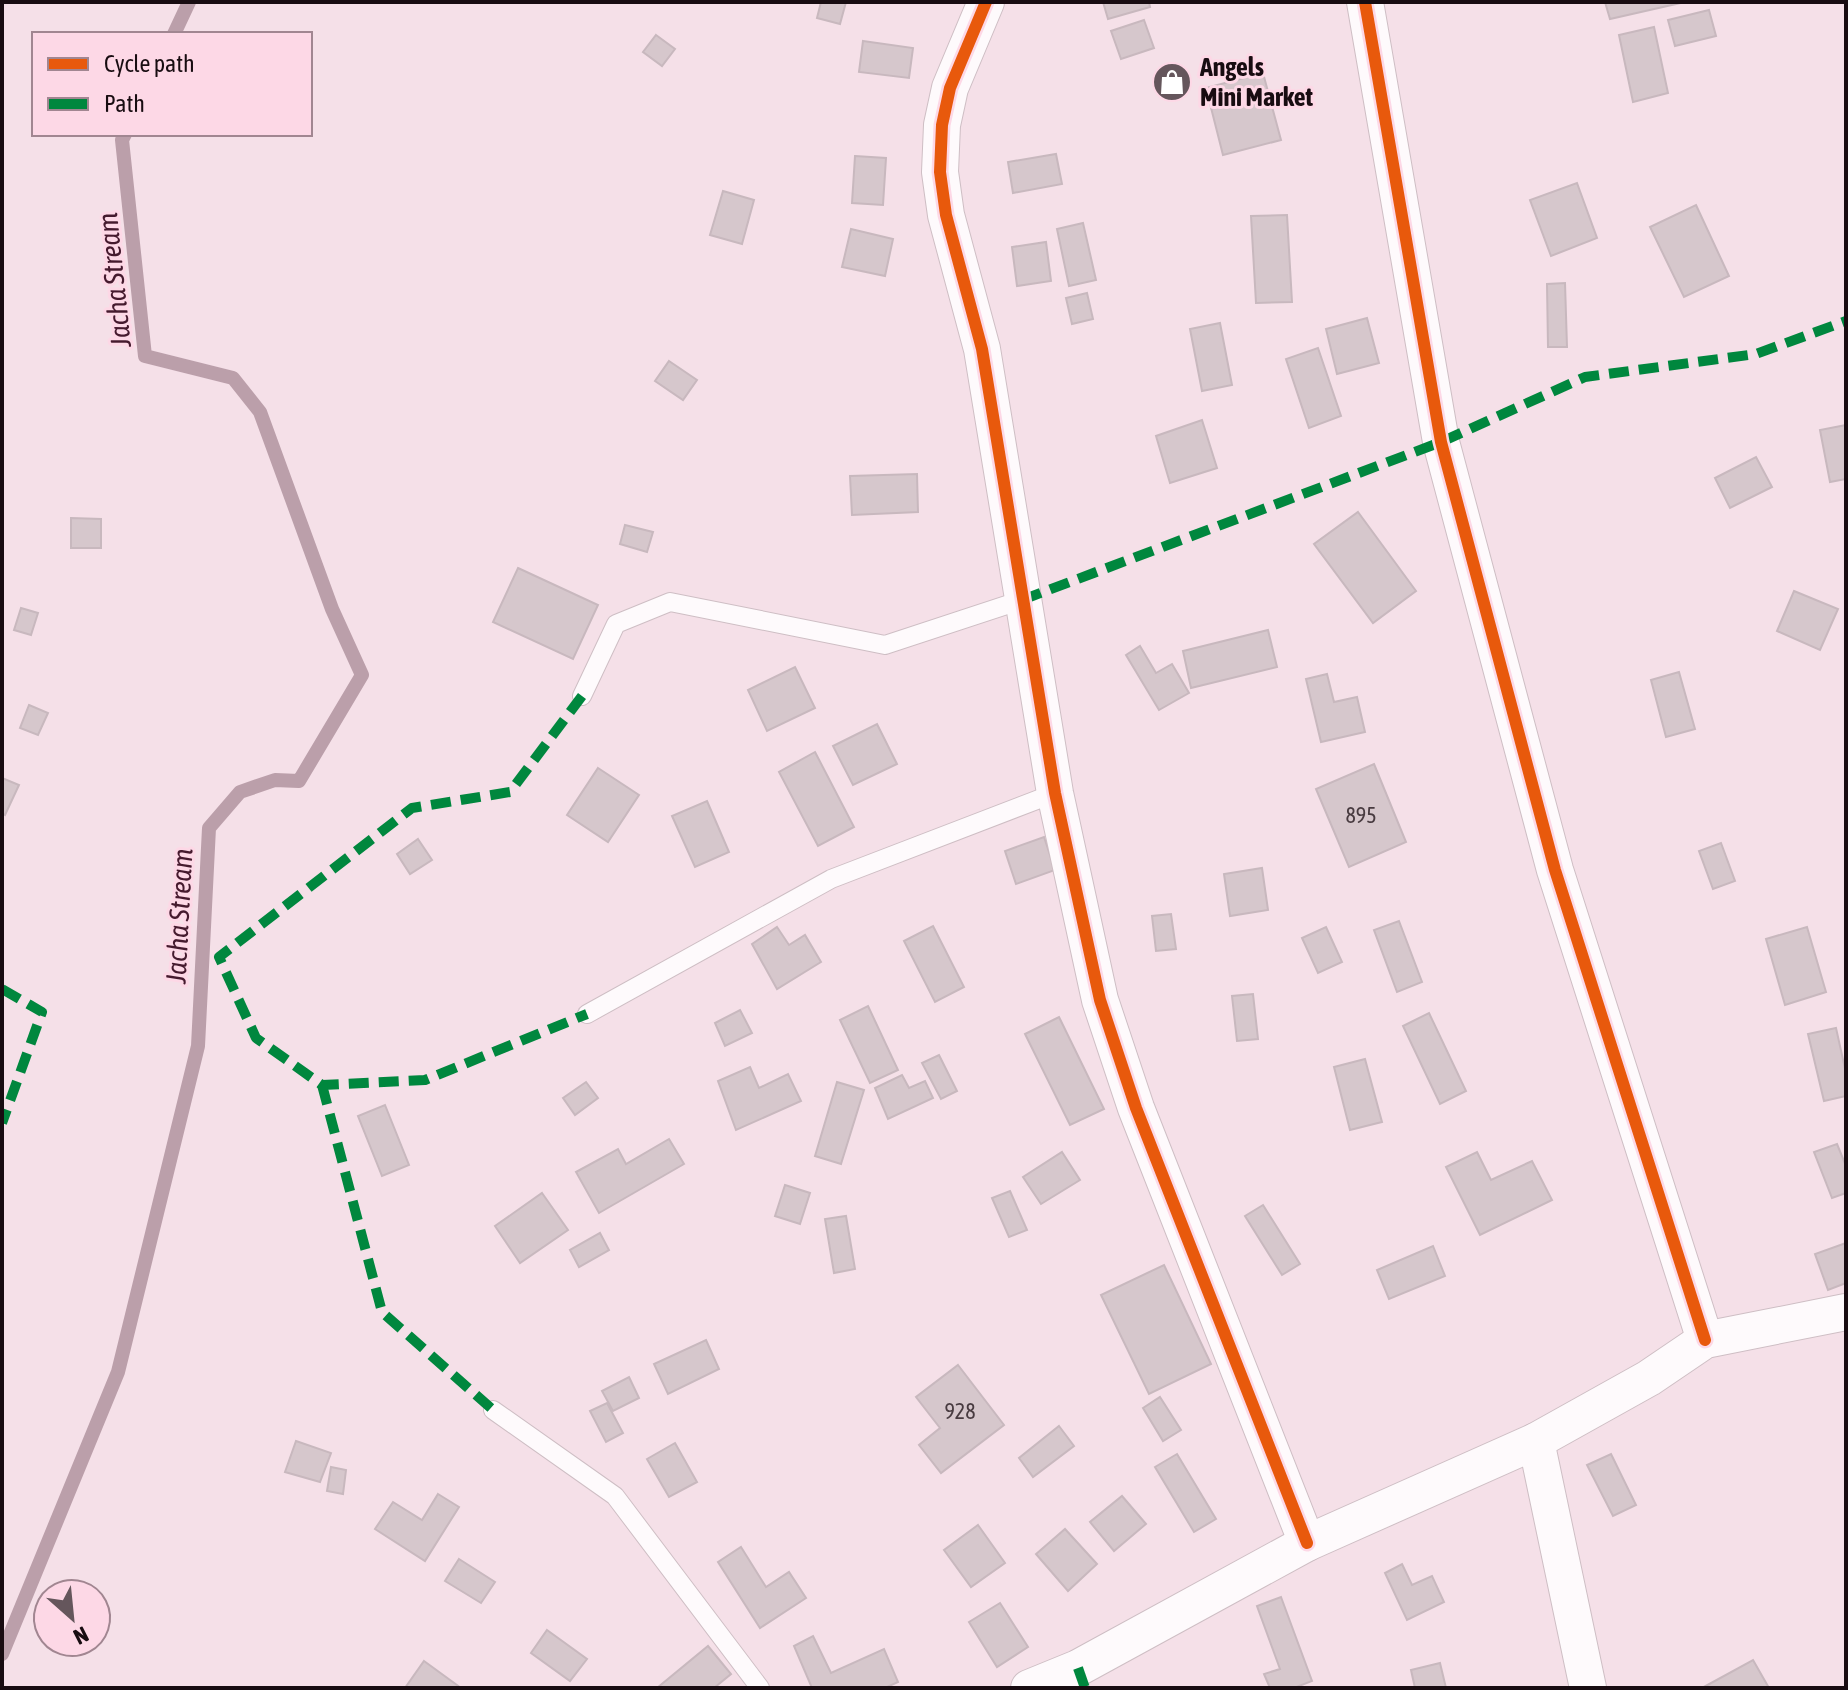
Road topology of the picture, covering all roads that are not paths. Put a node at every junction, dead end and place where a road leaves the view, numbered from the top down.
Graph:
1 (986, 2) edge
2 (1365, 2) edge
3 (1022, 600) junction
4 (582, 696) dead end
5 (1055, 793) junction
6 (587, 1014) dead end
7 (1846, 1312) edge
8 (1705, 1340) junction
9 (493, 1410) dead end
10 (1536, 1441) junction
11 (1307, 1543) junction
12 (760, 1688) edge
13 (1029, 1688) edge
14 (1588, 1688) edge

1 - 3 street
2 - 8 street
3 - 4 lane
3 - 5 street
5 - 6 lane
5 - 11 street
7 - 8 street
8 - 10 street
9 - 12 lane
10 - 11 street
10 - 14 street
11 - 13 street

